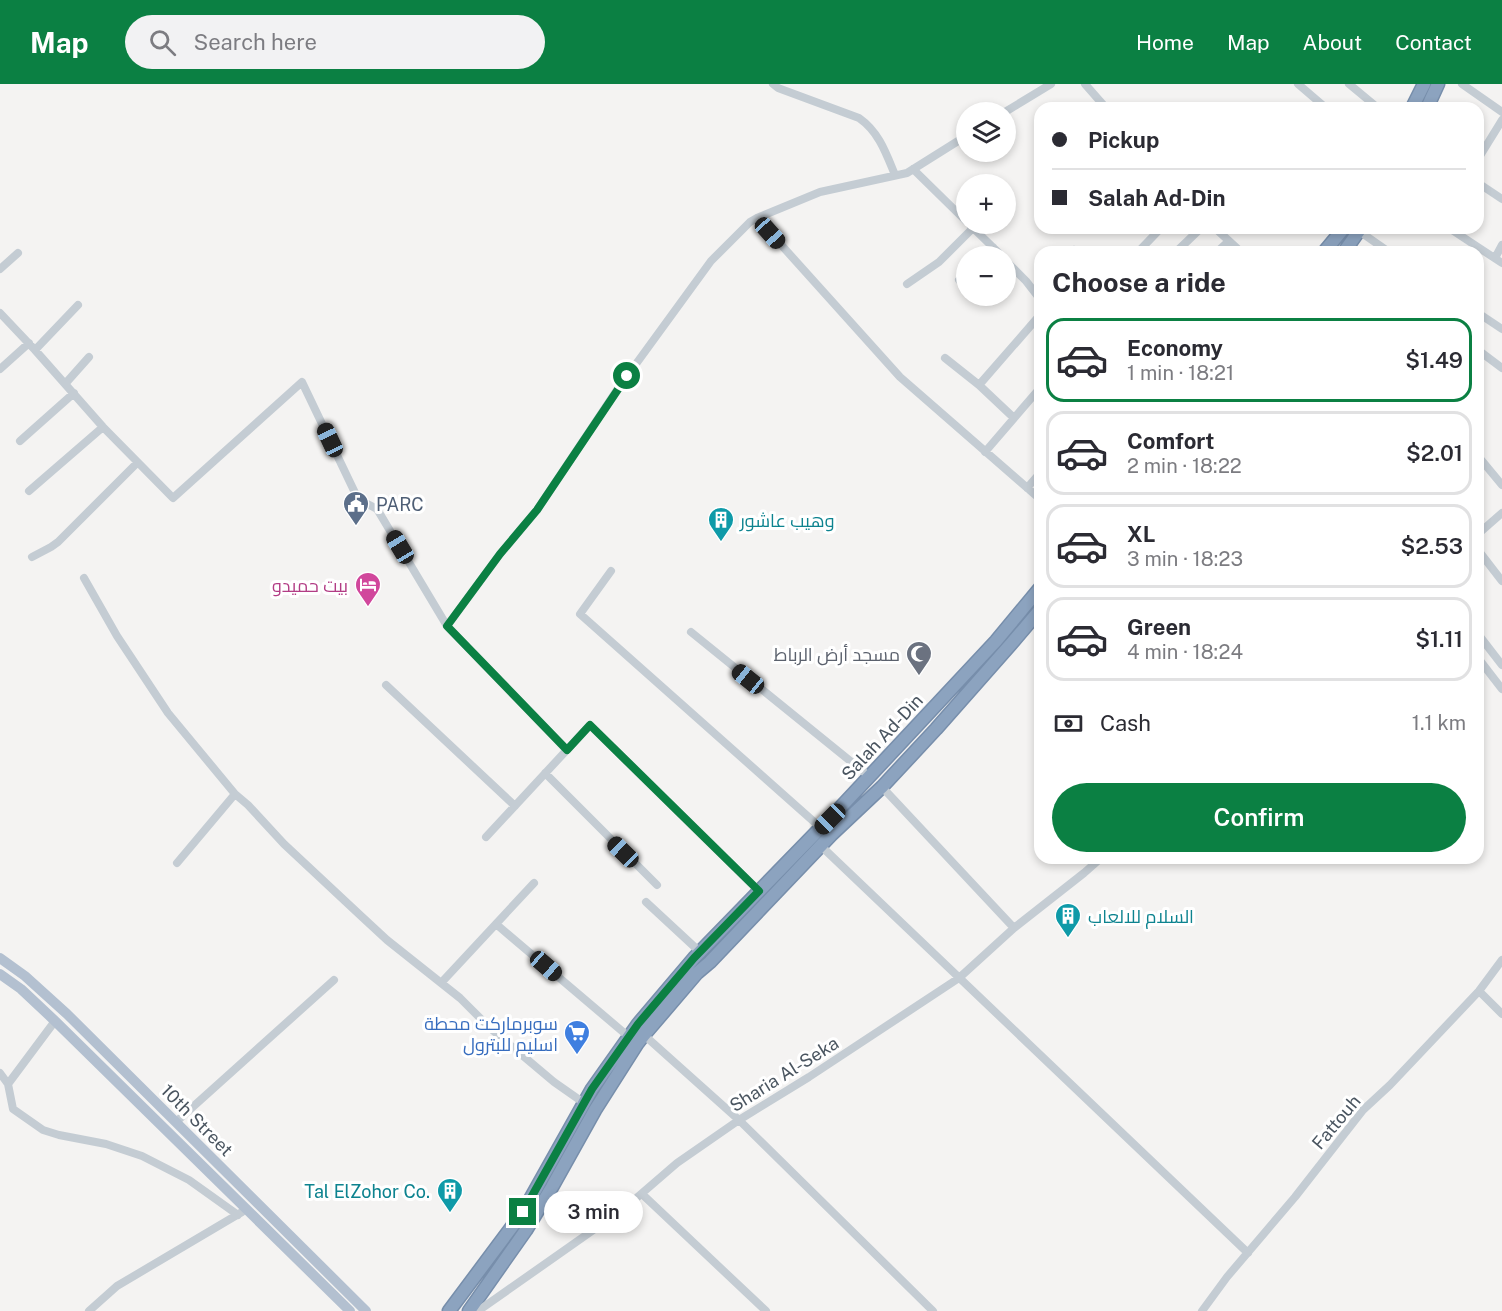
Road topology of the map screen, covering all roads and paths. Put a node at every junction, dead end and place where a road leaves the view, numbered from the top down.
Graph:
1 (773, 84) edge
2 (1051, 84) edge
3 (1085, 84) edge
4 (1298, 84) edge
5 (1349, 84) edge
6 (1424, 84) edge
7 (1438, 84) edge
8 (1462, 84) edge
9 (1101, 102) edge
10 (1319, 102) edge
11 (1371, 102) edge
12 (1415, 102) edge
13 (1430, 102) edge
14 (1016, 105) edge
15 (1502, 112) edge
16 (1502, 120) edge
17 (956, 142) edge
18 (1484, 149) edge
19 (913, 169) junction
20 (895, 175) junction
21 (1484, 187) edge
22 (1502, 199) edge
23 (956, 211) edge
24 (757, 218) junction
25 (961, 234) edge
26 (979, 234) edge
27 (1155, 234) edge
28 (1195, 234) edge
29 (1221, 234) edge
30 (1339, 234) edge
31 (1365, 234) edge
32 (1458, 234) edge
33 (1229, 241) junction
34 (1502, 245) edge
35 (991, 246) edge
36 (1144, 246) edge
37 (1182, 246) edge
38 (1224, 246) edge
39 (1234, 246) edge
40 (1329, 246) edge
41 (1381, 246) edge
42 (1477, 246) edge
43 (1484, 251) edge
44 (18, 253) dead end
45 (1498, 260) edge
46 (0, 269) edge
47 (1016, 271) edge
48 (907, 284) dead end
49 (1034, 291) edge
50 (78, 305) dead end
51 (0, 313) edge
52 (1484, 317) edge
53 (1034, 322) edge
54 (1502, 329) edge
55 (32, 347) junction
56 (1484, 354) edge
57 (89, 357) dead end
58 (945, 358) dead end
59 (1502, 368) edge
60 (0, 369) edge
61 (65, 384) junction
62 (979, 385) junction
63 (74, 393) junction
64 (1034, 395) edge
65 (1014, 418) junction
66 (103, 427) junction
67 (20, 441) dead end
68 (986, 452) junction
69 (137, 463) junction
70 (1484, 463) edge
71 (1034, 480) edge
72 (1502, 485) edge
73 (1027, 488) junction
74 (29, 491) dead end
75 (1034, 494) edge
76 (1502, 513) edge
77 (1484, 529) edge
78 (32, 557) dead end
79 (1484, 558) edge
80 (611, 571) dead end
81 (84, 578) dead end
82 (1502, 581) edge
83 (1034, 595) edge
84 (1034, 617) edge
85 (447, 626) junction
86 (691, 632) dead end
87 (1484, 642) edge
88 (1502, 665) edge
89 (1484, 666) edge
90 (386, 685) dead end
91 (1502, 689) edge
92 (567, 750) junction
93 (545, 773) junction
94 (870, 777) junction
95 (882, 787) junction
96 (235, 794) junction
97 (515, 806) junction
98 (821, 828) junction
99 (486, 837) dead end
100 (821, 846) junction
101 (177, 863) dead end
102 (1094, 864) edge
103 (534, 883) dead end
104 (657, 885) dead end
105 (759, 891) junction
106 (646, 902) dead end
107 (496, 924) junction
108 (1014, 928) junction
109 (700, 952) junction
110 (0, 958) edge
111 (1502, 960) edge
112 (0, 974) edge
113 (959, 978) junction
114 (334, 980) dead end
115 (441, 983) junction
116 (1479, 991) junction
117 (1502, 1014) edge
118 (55, 1021) junction
119 (645, 1035) junction
120 (629, 1037) junction
121 (0, 1072) edge
122 (8, 1084) junction
123 (584, 1103) junction
124 (739, 1120) junction
125 (176, 1122) junction
126 (642, 1194) junction
127 (256, 1203) junction
128 (242, 1212) junction
129 (1248, 1253) junction
130 (89, 1311) edge
131 (350, 1311) edge
132 (366, 1311) edge
133 (449, 1311) edge
134 (469, 1311) edge
135 (478, 1311) edge
136 (766, 1311) edge
137 (933, 1311) edge
138 (1202, 1311) edge

1 - 20 street
2 - 14 street
3 - 9 street
4 - 10 street
5 - 11 street
6 - 12 highway
7 - 13 highway
8 - 15 street
16 - 18 street
17 - 19 street
19 - 20 street
19 - 23 street
20 - 24 street
21 - 22 street
24 - 68 street
24 - 85 street
25 - 48 street
26 - 35 street
27 - 36 street
28 - 37 street
29 - 33 street
30 - 40 highway
31 - 41 street
32 - 42 street
33 - 38 street
33 - 39 street
34 - 45 street
43 - 45 street
44 - 46 street
47 - 49 street
50 - 55 street
51 - 55 street
52 - 54 street
53 - 62 street
55 - 60 street
55 - 61 street
56 - 59 street
57 - 61 street
58 - 62 street
61 - 63 street
62 - 65 street
63 - 66 street
63 - 67 street
64 - 65 street
65 - 68 street
66 - 69 street
66 - 74 street
68 - 73 street
69 - 78 street
69 - 85 street
70 - 72 street
71 - 73 street
73 - 75 street
76 - 77 street
79 - 82 street
80 - 98 street
81 - 96 street
83 - 94 highway, Salah Ad-Din
84 - 95 highway, Salah Ad-Din
85 - 92 street
86 - 94 street
87 - 88 street
89 - 91 street
90 - 97 street
92 - 93 street
92 - 105 street
93 - 97 street
93 - 104 street
94 - 98 highway, Salah Ad-Din
95 - 100 highway, Salah Ad-Din
95 - 108 street
96 - 101 street
96 - 115 street
97 - 99 street
98 - 105 highway, Salah Ad-Din
100 - 113 street
100 - 119 highway, Salah Ad-Din
102 - 108 street, Sharia Al-Seka
103 - 107 street
105 - 109 highway, Salah Ad-Din
106 - 109 street
107 - 115 street
107 - 120 street
108 - 113 street, Sharia Al-Seka
109 - 120 highway, Salah Ad-Din
110 - 125 main road, 10th Street
111 - 116 street, Fattouh
112 - 118 main road, 10th Street
113 - 124 street, Sharia Al-Seka
113 - 129 street
114 - 125 street
115 - 123 street
116 - 117 street
116 - 129 street, Fattouh
118 - 122 street
118 - 128 main road, 10th Street
119 - 124 street
119 - 134 highway, Salah Ad-Din
120 - 123 highway, Salah Ad-Din
121 - 122 street
122 - 128 street
123 - 133 highway, Salah Ad-Din
124 - 126 street, Sharia Al-Seka
124 - 137 street
125 - 127 main road, 10th Street
126 - 135 street, Sharia Al-Seka
126 - 136 street
127 - 128 street
127 - 132 main road, 10th Street
128 - 130 street
128 - 131 main road, 10th Street
129 - 138 street, Fattouh

